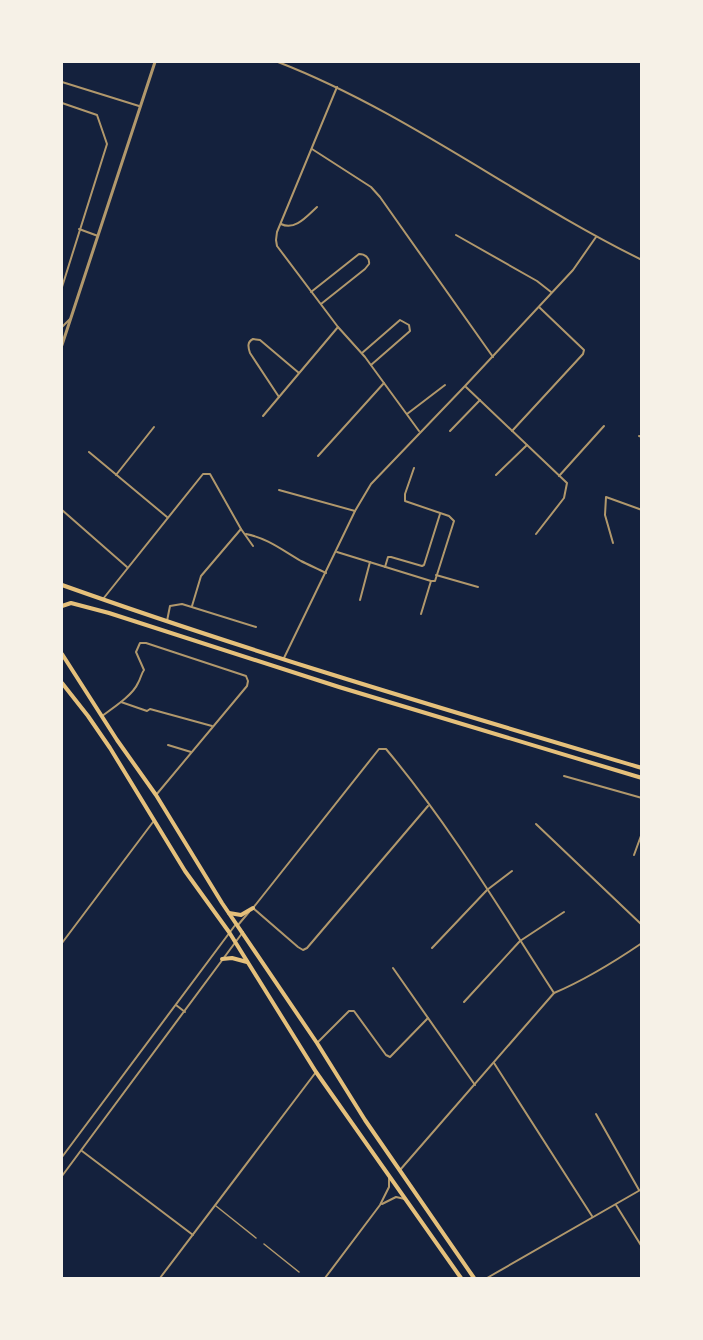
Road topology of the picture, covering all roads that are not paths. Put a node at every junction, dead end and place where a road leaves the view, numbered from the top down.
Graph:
1 (155, 62) edge
2 (278, 62) edge
3 (62, 82) edge
4 (337, 87) junction
5 (62, 103) edge
6 (140, 106) junction
7 (312, 149) junction
8 (317, 207) dead end
9 (281, 224) junction
10 (79, 229) junction
11 (456, 235) dead end
12 (98, 236) junction
13 (596, 237) junction
14 (642, 260) edge
15 (62, 287) edge
16 (311, 292) junction
17 (551, 292) junction
18 (321, 304) junction
19 (539, 306) junction
20 (70, 319) junction
21 (62, 327) edge
22 (338, 327) junction
23 (62, 345) edge
24 (362, 353) junction
25 (493, 357) junction
26 (371, 365) junction
27 (299, 373) junction
28 (384, 383) junction
29 (445, 385) dead end
30 (465, 386) junction
31 (279, 397) junction
32 (480, 400) junction
33 (407, 414) junction
34 (263, 416) dead end
35 (604, 426) dead end
36 (154, 427) dead end
37 (450, 431) dead end
38 (512, 431) junction
39 (420, 432) junction
40 (527, 445) junction
41 (89, 452) dead end
42 (318, 456) dead end
43 (414, 468) dead end
44 (116, 475) junction
45 (496, 475) dead end
46 (560, 476) junction
47 (279, 490) dead end
48 (62, 510) edge
49 (642, 510) edge
50 (355, 511) junction
51 (440, 514) junction
52 (167, 518) junction
53 (241, 529) junction
54 (244, 534) junction
55 (536, 534) dead end
56 (613, 543) dead end
57 (253, 546) dead end
58 (337, 552) junction
59 (370, 562) junction
60 (127, 567) junction
61 (385, 567) junction
62 (326, 573) junction
63 (436, 575) junction
64 (431, 581) junction
65 (62, 585) edge
66 (478, 587) dead end
67 (360, 600) dead end
68 (102, 601) junction
69 (62, 606) edge
70 (192, 607) junction
71 (421, 614) dead end
72 (167, 622) junction
73 (256, 627) dead end
74 (62, 654) edge
75 (283, 660) junction
76 (62, 683) edge
77 (121, 702) junction
78 (102, 716) junction
79 (212, 726) junction
80 (168, 745) dead end
81 (191, 752) junction
82 (642, 768) edge
83 (564, 776) dead end
84 (642, 778) edge
85 (156, 795) junction
86 (642, 798) edge
87 (428, 806) junction
88 (155, 820) junction
89 (536, 824) dead end
90 (642, 833) edge
91 (634, 855) dead end
92 (512, 871) dead end
93 (487, 890) junction
94 (253, 908) junction
95 (564, 912) dead end
96 (229, 913) junction
97 (237, 925) junction
98 (642, 925) edge
99 (229, 932) junction
100 (243, 932) junction
101 (235, 941) junction
102 (520, 941) junction
103 (62, 943) edge
104 (642, 943) edge
105 (432, 948) dead end
106 (222, 959) junction
107 (248, 962) junction
108 (393, 968) dead end
109 (554, 993) junction
110 (464, 1002) dead end
111 (176, 1005) junction
112 (185, 1012) junction
113 (428, 1018) junction
114 (317, 1043) junction
115 (494, 1063) junction
116 (315, 1072) junction
117 (475, 1085) junction
118 (596, 1114) dead end
119 (81, 1150) junction
120 (62, 1157) edge
121 (399, 1170) junction
122 (388, 1173) junction
123 (62, 1176) edge
124 (640, 1189) edge
125 (406, 1199) junction
126 (616, 1204) junction
127 (216, 1205) junction
128 (380, 1205) junction
129 (592, 1216) junction
130 (193, 1235) junction
131 (256, 1238) dead end
132 (264, 1244) dead end
133 (642, 1247) edge
134 (299, 1272) dead end
135 (160, 1278) edge
136 (325, 1278) edge
137 (460, 1278) edge
138 (474, 1278) edge
139 (487, 1278) edge

1 - 6 street
2 - 4 street
3 - 6 street
4 - 7 street
4 - 13 street
5 - 10 street
6 - 12 street
7 - 9 street
7 - 25 street
8 - 9 street
9 - 16 street
10 - 12 street
10 - 15 street
11 - 17 street
12 - 20 street
13 - 14 street
13 - 17 street
16 - 18 street
16 - 18 street
17 - 19 street
18 - 22 street
19 - 25 street
19 - 38 street
20 - 21 street
20 - 23 street
22 - 24 street
22 - 27 street
24 - 26 street
24 - 26 street
25 - 30 street
26 - 28 street
27 - 31 street
27 - 31 street
28 - 33 street
28 - 42 street
29 - 33 street
30 - 32 street
30 - 39 street
31 - 34 street
32 - 37 street
32 - 38 street
33 - 39 street
35 - 46 street
36 - 44 street
38 - 40 street
39 - 50 street
40 - 45 street
40 - 46 street
41 - 44 street
43 - 51 street
44 - 52 street
46 - 55 street
47 - 50 street
48 - 60 street
49 - 56 street
50 - 58 street
51 - 61 street
51 - 63 street
52 - 53 street
52 - 60 street
53 - 54 street
53 - 70 street
54 - 57 street
54 - 62 street
58 - 59 street
58 - 62 street
59 - 61 street
59 - 67 street
60 - 68 street
61 - 64 street
62 - 75 street
63 - 64 street
63 - 66 street
64 - 71 street
65 - 68 main road
68 - 72 main road
69 - 84 main road
70 - 72 street
70 - 73 street
72 - 75 main road
74 - 78 main road
75 - 82 main road
76 - 88 main road
77 - 78 street
77 - 79 street
77 - 79 street
78 - 85 main road
79 - 81 street
80 - 81 street
81 - 85 street
83 - 86 street
85 - 96 main road
87 - 93 street
87 - 94 street
87 - 94 street
88 - 99 main road
88 - 103 street
89 - 98 street
90 - 91 street
92 - 93 street
93 - 102 street
93 - 105 street
94 - 96 main road
94 - 97 street
95 - 102 street
96 - 97 main road
97 - 99 street
97 - 100 main road
99 - 101 main road
99 - 111 street
100 - 101 street
100 - 114 main road
101 - 106 street
101 - 107 main road
102 - 109 street
102 - 110 street
104 - 109 street
106 - 107 main road
106 - 112 street
107 - 116 main road
108 - 113 street
109 - 115 street
111 - 112 street
111 - 120 street
112 - 119 street
113 - 114 street
113 - 117 street
114 - 121 main road
115 - 117 street
115 - 129 street
116 - 122 main road
116 - 127 street
117 - 121 street
118 - 124 street
119 - 123 street
119 - 130 street
121 - 138 main road
122 - 125 main road
122 - 128 street
124 - 126 street
125 - 128 street
125 - 137 main road
126 - 129 street
126 - 133 street
127 - 130 street
127 - 131 lane
128 - 136 street
129 - 139 street
130 - 135 street
132 - 134 lane

